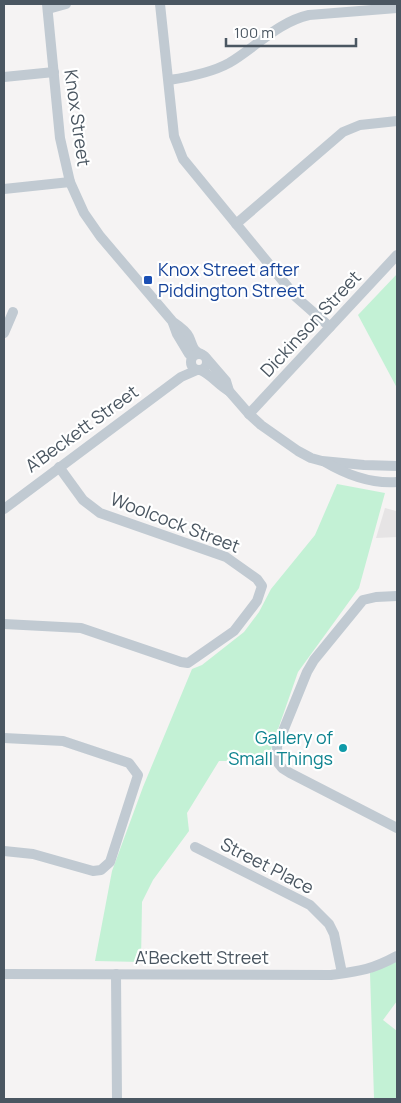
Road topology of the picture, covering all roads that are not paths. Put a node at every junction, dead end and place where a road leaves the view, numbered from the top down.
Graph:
1 (66, 4) edge
2 (160, 4) edge
3 (47, 7) edge
4 (397, 8) edge
5 (54, 72) junction
6 (4, 77) edge
7 (168, 80) junction
8 (397, 121) edge
9 (70, 182) junction
10 (4, 188) edge
11 (236, 224) junction
12 (397, 255) edge
13 (13, 312) dead end
14 (173, 322) junction
15 (330, 327) junction
16 (4, 333) edge
17 (204, 357) junction
18 (195, 366) junction
19 (229, 391) junction
20 (249, 414) junction
21 (322, 461) junction
22 (397, 466) edge
23 (58, 467) junction
24 (397, 482) edge
25 (5, 503) edge
26 (397, 596) edge
27 (4, 624) edge
28 (4, 738) edge
29 (397, 828) edge
30 (194, 847) dead end
31 (4, 851) edge
32 (397, 956) edge
33 (342, 973) junction
34 (4, 974) edge
35 (116, 974) junction
36 (117, 1099) edge

1 - 3 street
2 - 7 street
3 - 5 street, Knox Street
4 - 7 street
5 - 6 street
5 - 9 street, Knox Street
7 - 11 street
8 - 11 street
9 - 10 street
9 - 14 street, Knox Street
11 - 15 street
12 - 15 street, Dickinson Street
13 - 16 street
14 - 17 street, Knox Street
14 - 18 street, Knox Street
15 - 20 street, Dickinson Street
17 - 18 street
17 - 18 street, A'Beckett Street
17 - 19 street, Knox Street
18 - 19 street, Knox Street
18 - 23 street, A'Beckett Street
19 - 20 street, Knox Street
20 - 21 street, Knox Street
21 - 22 street, Knox Street
21 - 24 street, Knox Street
23 - 25 street, A'Beckett Street
23 - 27 street, Woolcock Street
26 - 29 street
28 - 31 street
30 - 33 street, Street Place
32 - 33 street, A'Beckett Street
33 - 35 street, A'Beckett Street
34 - 35 street, A'Beckett Street
35 - 36 street

